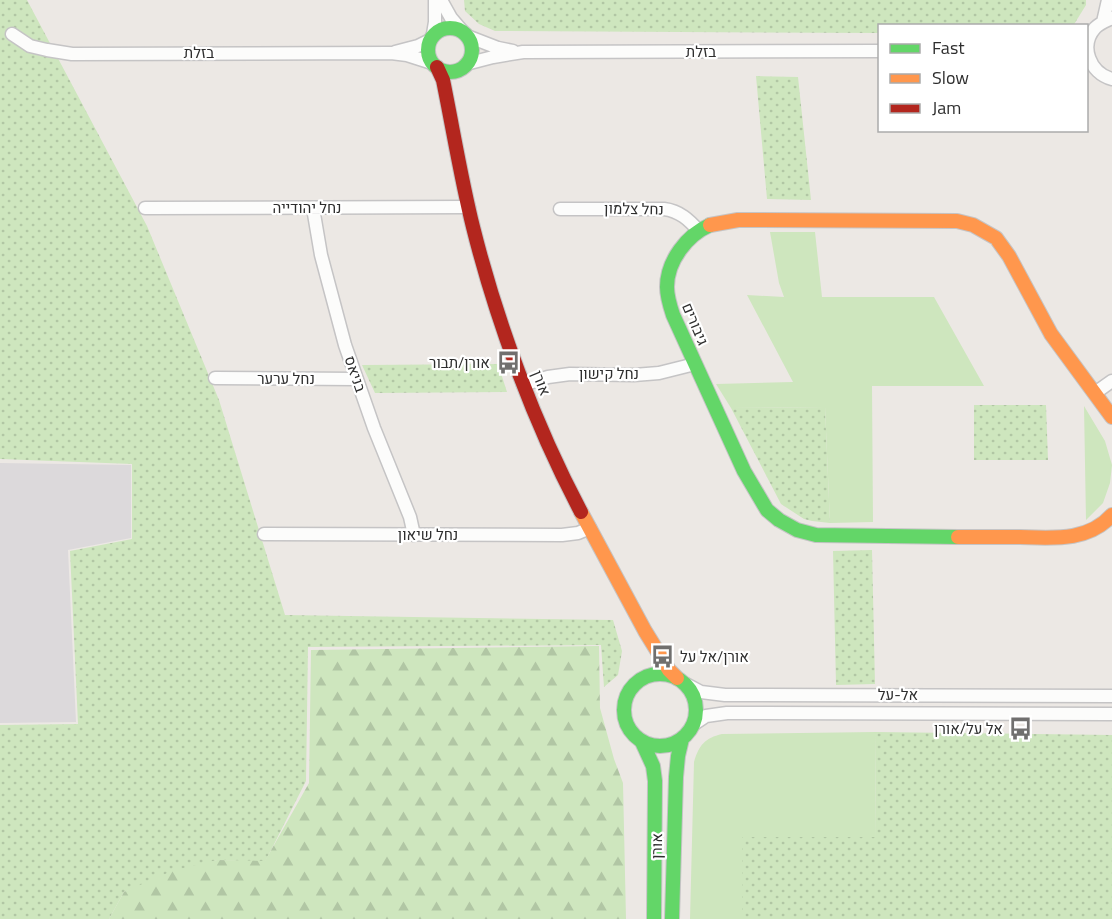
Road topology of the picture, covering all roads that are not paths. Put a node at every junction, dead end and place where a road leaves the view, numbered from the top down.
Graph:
1 (435, 0) edge
2 (441, 0) edge
3 (1108, 0) edge
4 (1108, 20) edge
5 (1090, 32) edge
6 (12, 34) dead end
7 (465, 34) junction
8 (432, 37) junction
9 (878, 51) edge
10 (523, 52) junction
11 (391, 53) junction
12 (435, 65) junction
13 (1090, 65) edge
14 (461, 75) junction
15 (1111, 80) edge
16 (453, 129) junction
17 (469, 207) junction
18 (145, 208) dead end
19 (313, 208) junction
20 (560, 209) dead end
21 (699, 231) junction
22 (695, 364) junction
23 (215, 378) dead end
24 (357, 379) junction
25 (1112, 381) edge
26 (524, 385) junction
27 (1095, 393) junction
28 (1112, 417) edge
29 (1112, 515) edge
30 (590, 528) junction
31 (264, 534) dead end
32 (414, 535) junction
33 (645, 631) junction
34 (639, 680) junction
35 (681, 681) junction
36 (1112, 696) edge
37 (1112, 714) edge
38 (694, 724) junction
39 (682, 739) junction
40 (642, 742) junction
41 (654, 919) edge
42 (672, 919) edge

1 - 8 street
2 - 7 street
3 - 4 street
4 - 5 street
6 - 11 street, בזלת
7 - 8 street
7 - 10 street, בזלת
7 - 14 street
8 - 11 street, בזלת
8 - 12 street
9 - 10 street, בזלת
10 - 14 street, בזלת
11 - 12 street, בזלת
12 - 14 street
12 - 16 street, אורן
13 - 15 street
14 - 16 street, אורן
16 - 17 street, אורן
17 - 19 street, נחל יהודייה
17 - 26 street, אורן
18 - 19 street, נחל יהודייה
19 - 24 street, בניאס
20 - 21 street, נחל צלמון
21 - 22 street, גיבורים
21 - 27 street, גיבורים
22 - 26 street, נחל קישון
22 - 29 street, גיבורים
23 - 24 street, נחל ערער
24 - 32 street, בניאס
25 - 27 street
26 - 30 street, אורן
27 - 28 street, גיבורים
30 - 32 street, נחל שיאון
30 - 33 street, אורן
31 - 32 street, נחל שיאון
33 - 34 street, אורן
33 - 35 street, אורן
34 - 35 street
34 - 40 street
35 - 36 street, אל-על
35 - 38 street
37 - 38 street, אל-על
38 - 39 street
39 - 40 street
39 - 42 street, אורן
40 - 41 street, אורן

